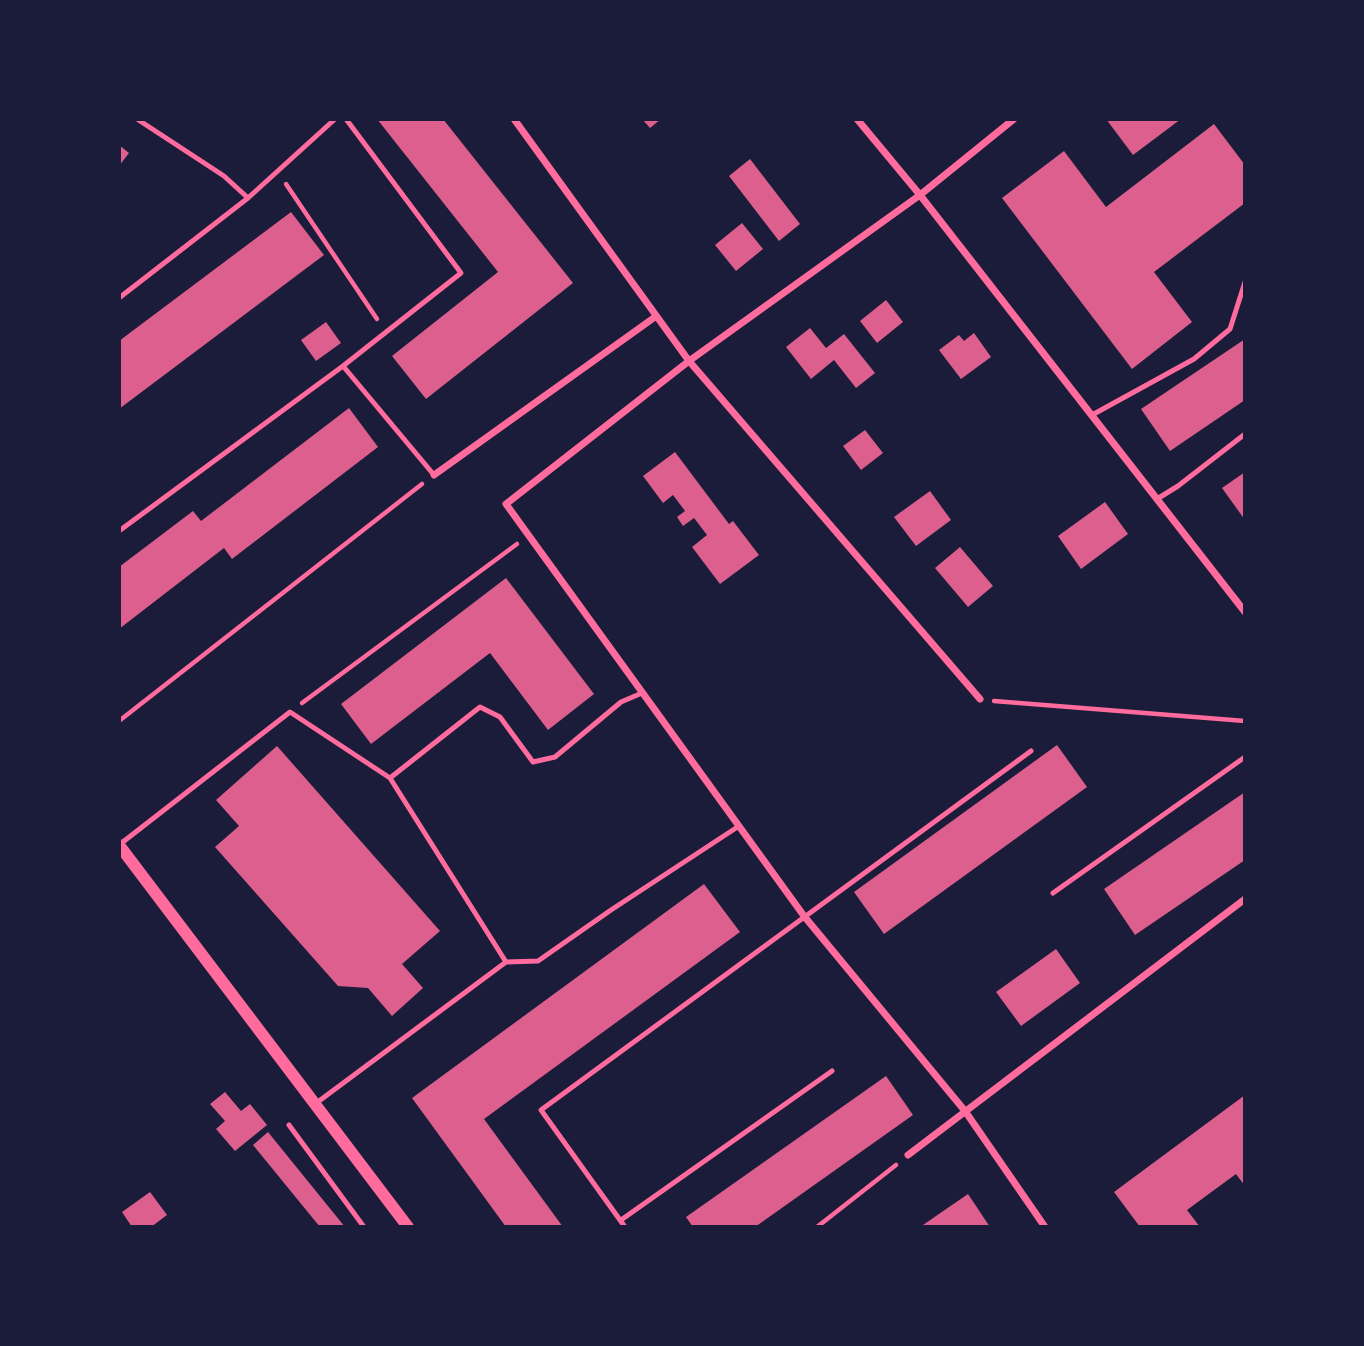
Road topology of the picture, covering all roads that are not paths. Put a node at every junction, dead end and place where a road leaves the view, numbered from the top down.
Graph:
1 (137, 119) edge
2 (335, 119) edge
3 (346, 119) edge
4 (514, 119) edge
5 (858, 119) edge
6 (1014, 119) edge
7 (920, 195) junction
8 (248, 198) junction
9 (1245, 282) edge
10 (119, 298) edge
11 (655, 317) junction
12 (689, 362) junction
13 (343, 366) junction
14 (1092, 415) junction
15 (1245, 434) edge
16 (434, 475) joint
17 (1157, 499) junction
18 (119, 531) edge
19 (1242, 603) edge
20 (1245, 612) edge
21 (642, 693) junction
22 (980, 699) road end
23 (1031, 751) dead end
24 (1245, 757) edge
25 (390, 778) junction
26 (739, 826) junction
27 (119, 845) edge
28 (1053, 893) dead end
29 (1245, 899) edge
30 (804, 916) junction
31 (506, 962) junction
32 (832, 1071) dead end
33 (315, 1104) junction
34 (965, 1111) junction
35 (289, 1125) dead end
36 (908, 1155) road end
37 (621, 1220) junction
38 (364, 1227) edge
39 (408, 1227) edge
40 (625, 1227) edge
41 (1045, 1227) edge

1 - 8 lane
2 - 8 lane
3 - 13 lane
4 - 11 street
5 - 7 street
6 - 7 street
7 - 12 street
7 - 14 street
8 - 10 lane
9 - 14 lane
11 - 12 street
11 - 16 street
12 - 21 street
12 - 22 street
13 - 16 lane
13 - 18 lane
14 - 17 street
15 - 17 lane
17 - 19 street
19 - 20 street
21 - 25 lane
21 - 26 street
23 - 30 lane
24 - 28 lane
25 - 27 lane
25 - 31 lane
26 - 30 street
26 - 31 lane
27 - 33 street
29 - 34 street
30 - 34 street
30 - 37 lane
31 - 33 lane
32 - 37 lane
33 - 39 street
34 - 36 street
34 - 41 street
35 - 38 lane
37 - 40 lane

